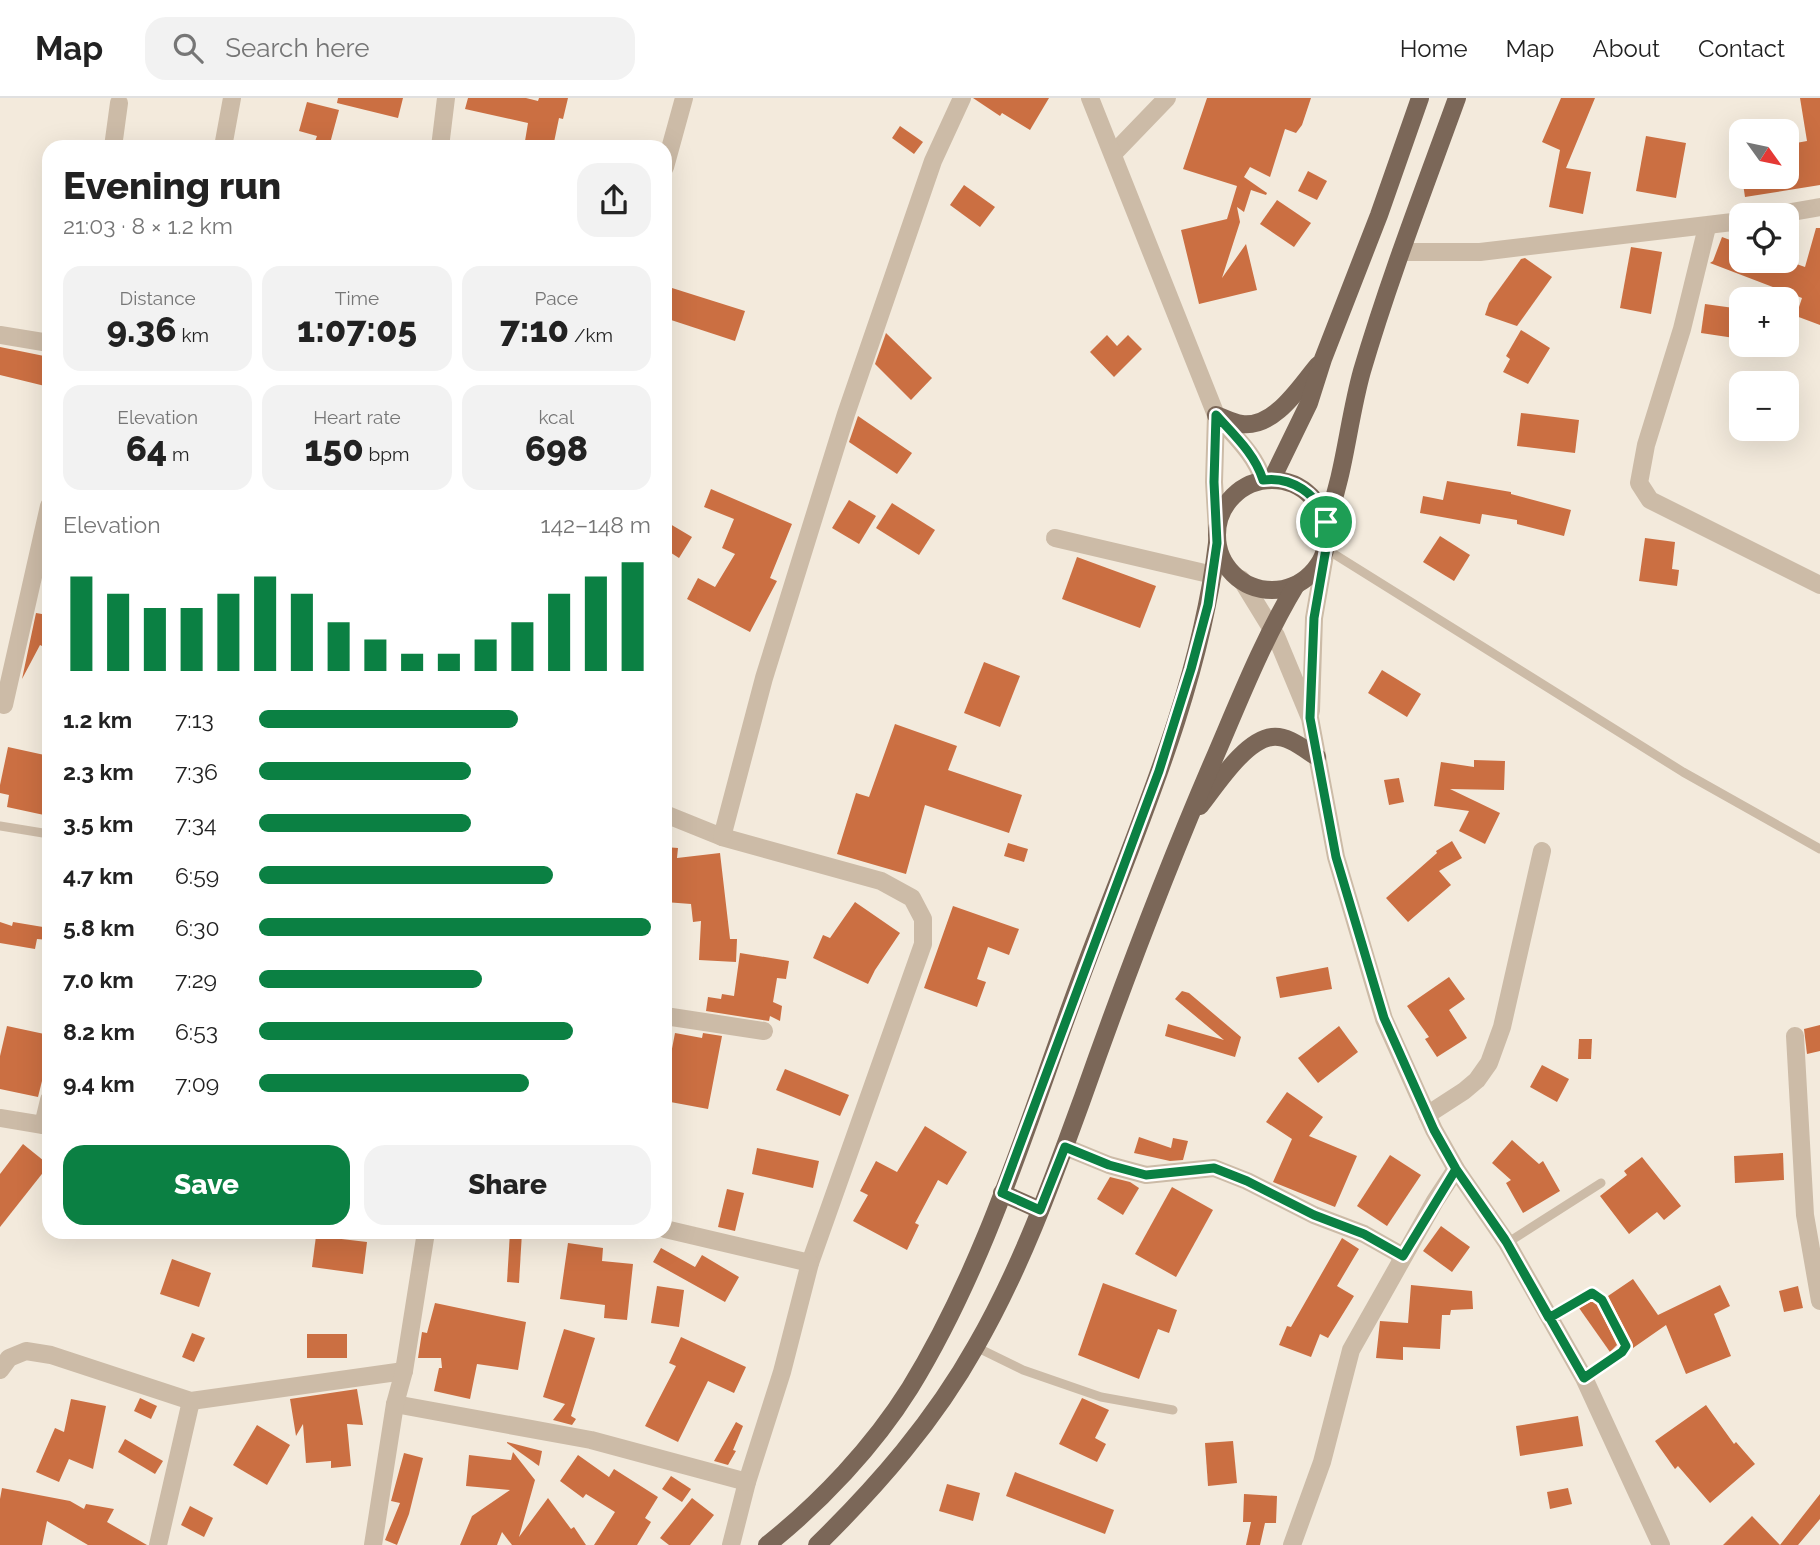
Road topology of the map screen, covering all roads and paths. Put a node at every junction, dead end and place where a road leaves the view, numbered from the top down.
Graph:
1 (232, 98) edge
2 (446, 98) edge
3 (684, 98) edge
4 (962, 98) edge
5 (1090, 98) edge
6 (1167, 98) edge
7 (1420, 98) edge
8 (1457, 98) edge
9 (120, 103) dead end
10 (114, 140) edge
11 (224, 140) edge
12 (441, 140) edge
13 (672, 142) edge
14 (1113, 154) junction
15 (1820, 207) edge
16 (1799, 211) edge
17 (1729, 223) edge
18 (1706, 227) junction
19 (1401, 252) junction
20 (0, 335) edge
21 (42, 342) edge
22 (1323, 359) junction
23 (1216, 415) junction
24 (1268, 480) junction
25 (1326, 522) junction
26 (42, 537) edge
27 (1217, 537) junction
28 (1055, 538) dead end
29 (1326, 549) junction
30 (1213, 575) junction
31 (1241, 579) junction
32 (1296, 585) junction
33 (1820, 585) edge
34 (1271, 626) junction
35 (4, 705) dead end
36 (1310, 718) junction
37 (1317, 757) junction
38 (672, 817) edge
39 (1185, 825) junction
40 (0, 826) edge
41 (42, 833) edge
42 (722, 836) junction
43 (1820, 849) edge
44 (1542, 851) dead end
45 (672, 1017) edge
46 (764, 1031) dead end
47 (1795, 1036) dead end
48 (1427, 1115) junction
49 (0, 1118) edge
50 (42, 1124) edge
51 (1065, 1147) junction
52 (1456, 1169) junction
53 (1601, 1183) dead end
54 (1002, 1193) junction
55 (1040, 1210) junction
56 (672, 1231) edge
57 (425, 1239) edge
58 (1507, 1243) junction
59 (1403, 1256) junction
60 (810, 1263) junction
61 (1818, 1282) edge
62 (1820, 1301) edge
63 (1549, 1318) junction
64 (976, 1347) junction
65 (0, 1370) edge
66 (404, 1371) junction
67 (1584, 1378) junction
68 (191, 1401) junction
69 (395, 1404) junction
70 (1173, 1410) dead end
71 (747, 1482) junction
72 (158, 1545) edge
73 (373, 1545) edge
74 (731, 1545) edge
75 (767, 1545) edge
76 (817, 1545) edge
77 (1292, 1545) edge
78 (1661, 1545) edge

1 - 11 street
2 - 12 street
3 - 13 street
4 - 42 street
5 - 14 street
6 - 14 street
7 - 22 main road
8 - 19 main road
9 - 10 street
14 - 23 street
15 - 16 street
17 - 18 street
18 - 19 street
18 - 33 street
19 - 25 main road
20 - 21 street
22 - 23 main road
22 - 24 main road
23 - 24 street
23 - 27 street
24 - 25 main road
24 - 27 main road
25 - 29 main road
26 - 35 street
27 - 30 main road
27 - 31 main road
28 - 30 street
29 - 32 main road
29 - 36 street
29 - 43 lane
30 - 54 main road
31 - 32 main road
31 - 34 street
32 - 34 main road
34 - 36 street
34 - 39 main road
36 - 37 street
37 - 39 main road
37 - 48 street
38 - 42 street
39 - 51 main road
40 - 41 lane
42 - 60 street
44 - 48 street
45 - 46 street
47 - 61 street
48 - 52 street
49 - 50 street
51 - 55 main road
51 - 59 street
52 - 58 street
52 - 59 street
53 - 58 lane
54 - 55 main road
54 - 75 main road
55 - 64 main road
56 - 60 street
57 - 66 street
58 - 63 street
59 - 77 street
60 - 71 street
61 - 62 street
63 - 67 street
63 - 67 lane
64 - 70 lane
64 - 76 main road
65 - 68 street
66 - 68 street
66 - 69 street
67 - 78 street
68 - 72 street
69 - 71 street
69 - 73 street
71 - 74 street

